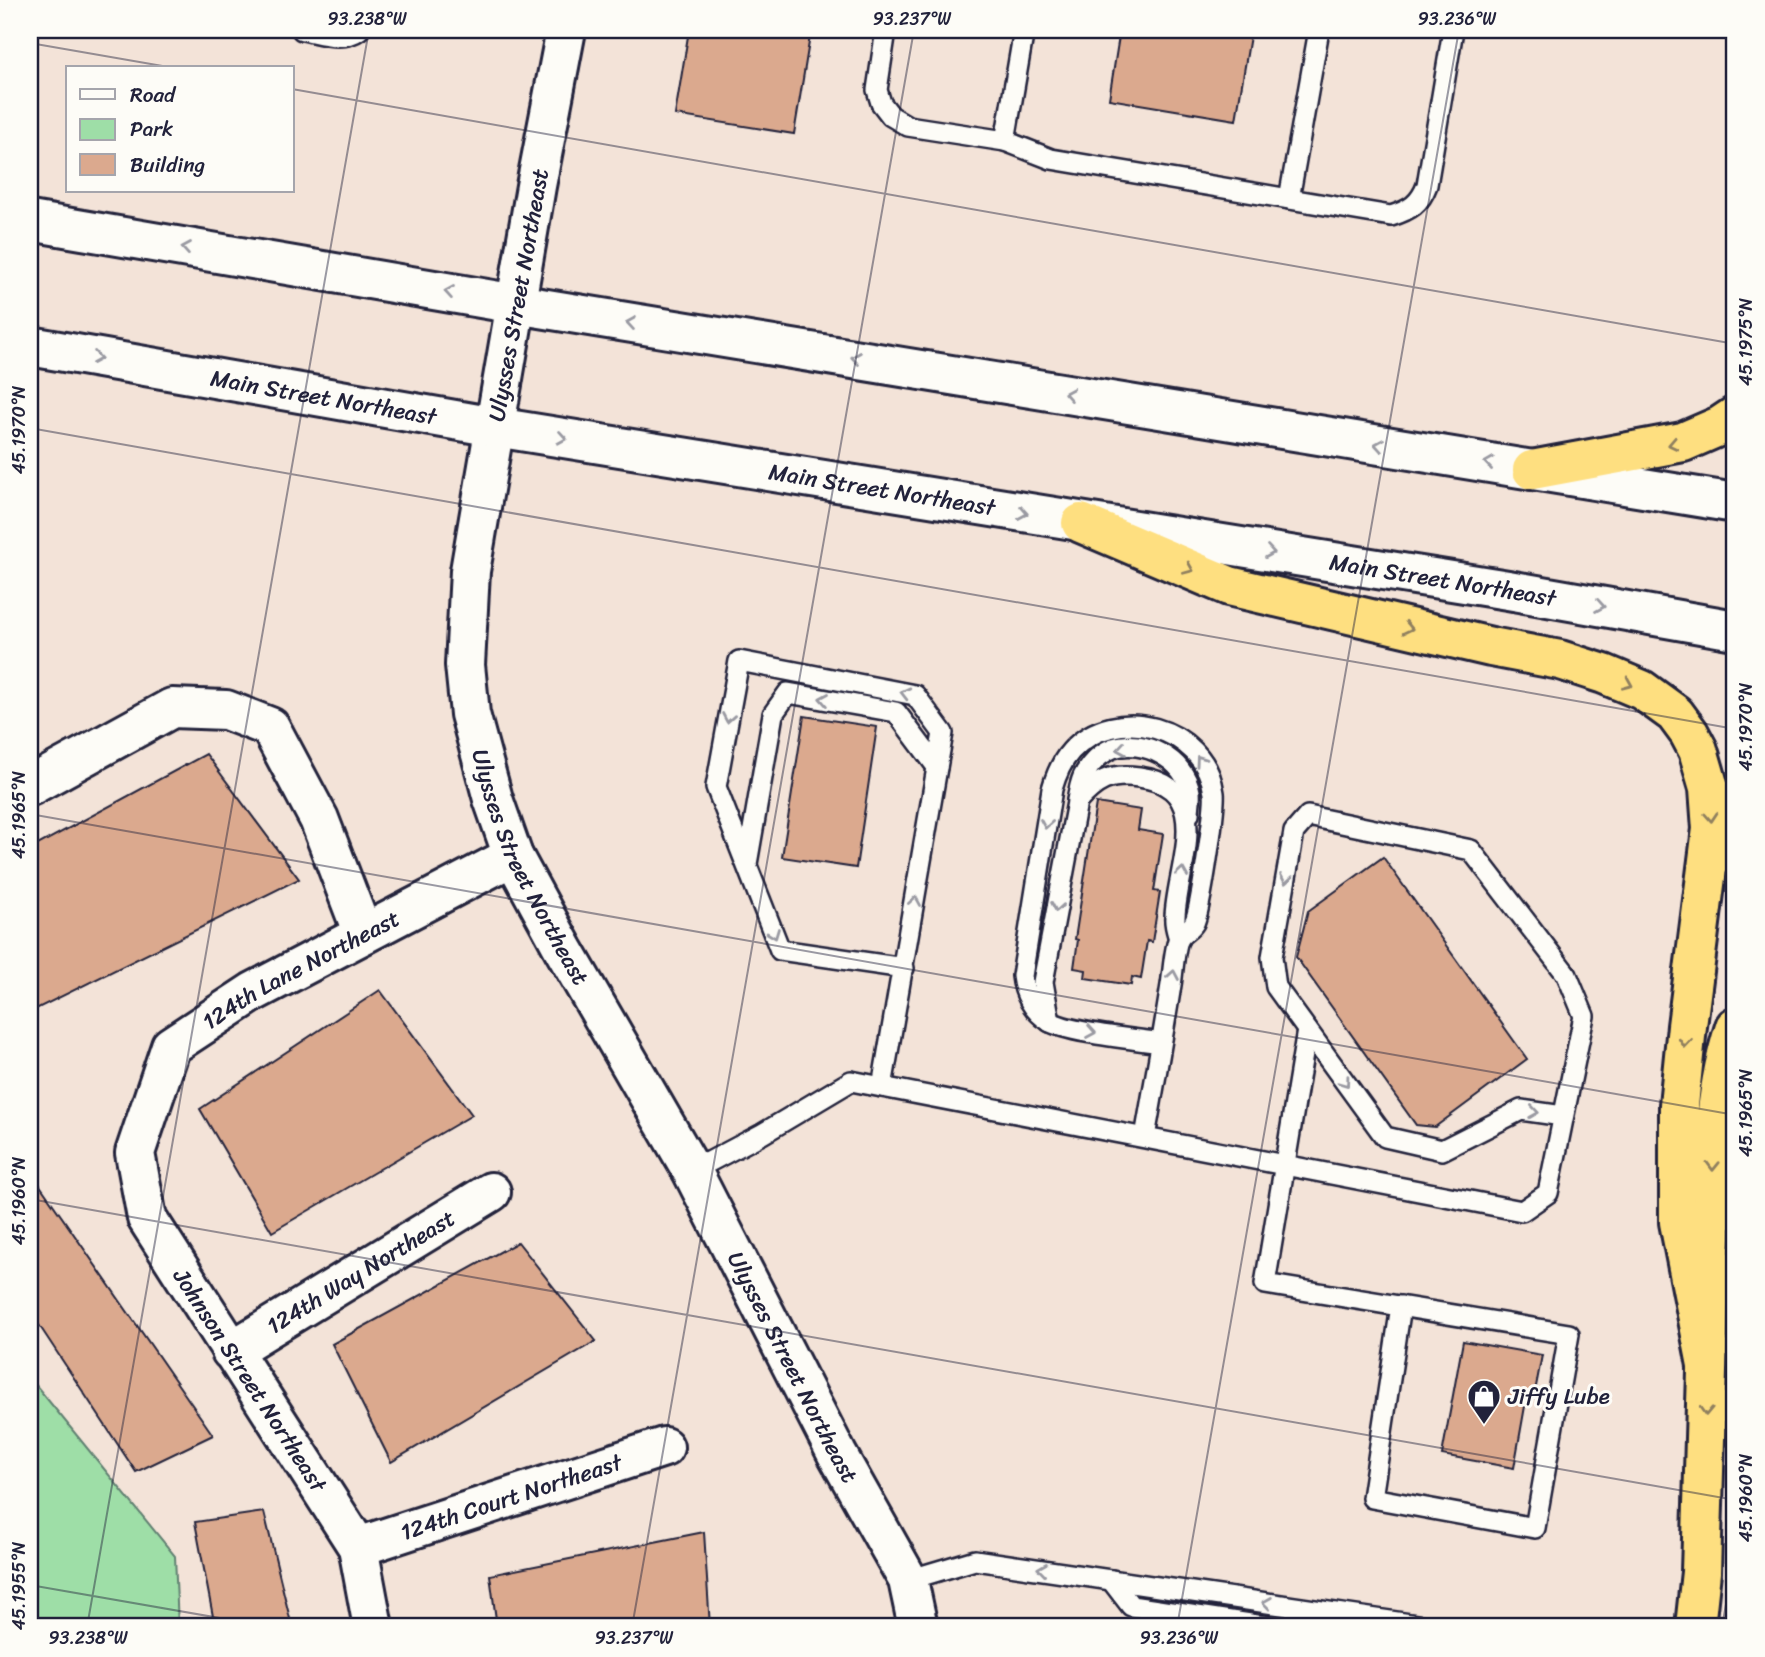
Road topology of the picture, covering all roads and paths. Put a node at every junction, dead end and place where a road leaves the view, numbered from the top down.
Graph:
1 (302, 30) edge
2 (359, 30) edge
3 (566, 30) edge
4 (886, 30) edge
5 (1024, 30) edge
6 (1319, 30) edge
7 (1453, 30) edge
8 (1005, 141) junction
9 (1289, 199) junction
10 (30, 221) edge
11 (516, 304) junction
12 (30, 346) edge
13 (1735, 416) edge
14 (495, 427) junction
15 (1532, 470) junction
16 (1735, 503) edge
17 (1081, 523) junction
18 (1735, 630) edge
19 (937, 767) junction
20 (30, 786) edge
21 (1077, 802) junction
22 (1188, 818) junction
23 (513, 856) junction
24 (747, 865) junction
25 (363, 934) junction
26 (1179, 939) junction
27 (904, 968) junction
28 (1051, 1022) junction
29 (1735, 1027) edge
30 (1307, 1030) junction
31 (1161, 1043) junction
32 (882, 1087) junction
33 (1563, 1116) junction
34 (142, 1132) joint
35 (1145, 1137) junction
36 (1285, 1164) junction
37 (692, 1171) junction
38 (491, 1192) dead end
39 (1401, 1306) junction
40 (231, 1351) junction
41 (1707, 1365) junction
42 (664, 1447) dead end
43 (358, 1547) junction
44 (908, 1580) junction
45 (1111, 1580) junction
46 (373, 1627) edge
47 (918, 1627) edge
48 (1270, 1627) edge
49 (1431, 1627) edge
50 (1695, 1627) edge

1 - 2 lane
3 - 11 street, Ulysses Street Northeast
4 - 8 lane
5 - 8 lane
6 - 9 lane
7 - 9 lane
8 - 9 lane
11 -> 10 street
11 - 14 street, Ulysses Street Northeast
15 -> 11 street
12 -> 14 street, Main Street Northeast
13 -> 15 highway
14 -> 17 street, Main Street Northeast
14 - 23 street, Ulysses Street Northeast
15 - 16 street
17 -> 18 street, Main Street Northeast
17 -> 41 highway
19 -> 24 lane
19 -> 24 lane
27 -> 19 lane
20 - 25 street
21 - 22 lane
22 -> 21 lane
21 -> 28 lane
26 -> 22 lane
23 - 25 street, 124th Lane Northeast
23 - 37 street, Ulysses Street Northeast
24 -> 27 lane
25 - 34 street, 124th Lane Northeast
26 -> 28 lane
31 -> 26 lane
27 - 32 lane
28 -> 31 lane
29 -> 41 highway
30 -> 33 lane
33 -> 30 lane
30 - 36 lane
31 - 35 lane
32 - 35 lane
32 - 37 lane
33 - 36 lane
34 - 40 street, Johnson Street Northeast
35 - 36 lane
36 - 39 lane
37 - 44 street, Ulysses Street Northeast
38 - 40 street, 124th Way Northeast
39 - 39 lane
40 - 43 street, Johnson Street Northeast
41 -> 50 highway
42 - 43 street, 124th Court Northeast
43 - 46 street, Johnson Street Northeast
45 -> 44 lane
44 - 47 street, Ulysses Street Northeast
45 - 48 lane
49 -> 45 lane

